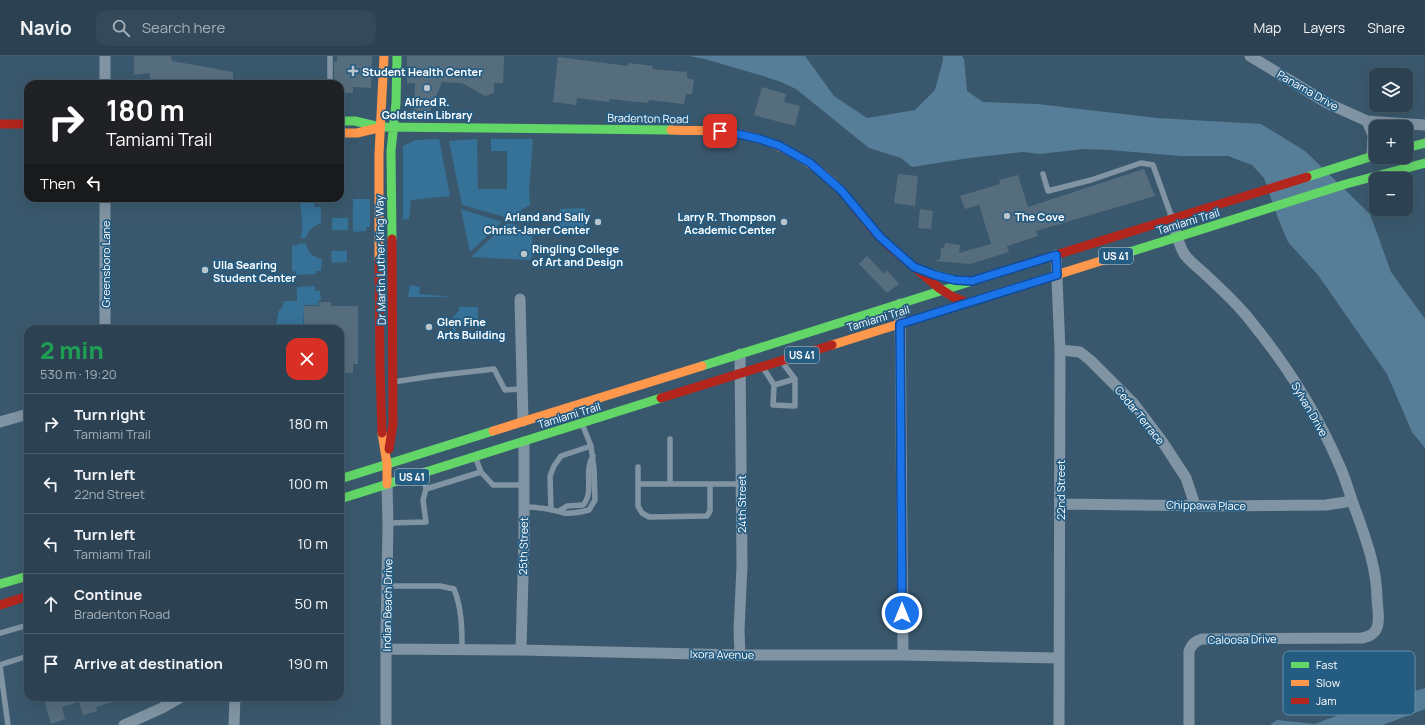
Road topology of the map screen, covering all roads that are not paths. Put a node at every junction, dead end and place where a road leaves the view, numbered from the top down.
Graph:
1 (105, 56) edge
2 (330, 56) edge
3 (384, 56) edge
4 (397, 56) edge
5 (1250, 56) edge
6 (105, 80) edge
7 (330, 80) edge
8 (344, 121) edge
9 (1367, 121) junction
10 (0, 124) edge
11 (24, 124) edge
12 (1369, 126) edge
13 (1425, 126) edge
14 (380, 127) junction
15 (393, 127) junction
16 (344, 133) edge
17 (1425, 143) edge
18 (1413, 146) edge
19 (1369, 157) edge
20 (1425, 163) edge
21 (1043, 174) dead end
22 (105, 202) edge
23 (1172, 218) junction
24 (1177, 237) junction
25 (1056, 255) junction
26 (914, 267) junction
27 (1057, 275) junction
28 (972, 281) junction
29 (942, 291) junction
30 (520, 299) dead end
31 (968, 303) junction
32 (900, 304) junction
33 (900, 324) junction
34 (105, 325) edge
35 (1060, 350) junction
36 (740, 354) junction
37 (781, 361) junction
38 (763, 367) junction
39 (741, 374) junction
40 (795, 379) junction
41 (393, 382) junction
42 (774, 385) junction
43 (522, 389) junction
44 (560, 410) junction
45 (24, 415) edge
46 (523, 421) junction
47 (0, 422) edge
48 (582, 424) junction
49 (670, 439) dead end
50 (524, 442) junction
51 (591, 446) junction
52 (484, 454) junction
53 (475, 457) junction
54 (387, 464) junction
55 (638, 467) dead end
56 (481, 472) junction
57 (423, 473) junction
58 (344, 478) edge
59 (387, 484) junction
60 (638, 484) junction
61 (670, 484) junction
62 (710, 484) junction
63 (741, 484) junction
64 (524, 485) junction
65 (426, 489) junction
66 (344, 498) edge
67 (1352, 501) junction
68 (1060, 504) junction
69 (1195, 505) junction
70 (524, 507) junction
71 (551, 510) junction
72 (388, 523) junction
73 (24, 577) edge
74 (0, 584) edge
75 (387, 586) junction
76 (24, 597) edge
77 (0, 605) edge
78 (24, 625) edge
79 (0, 633) edge
80 (1374, 634) joint
81 (386, 649) junction
82 (462, 649) junction
83 (521, 650) junction
84 (740, 655) junction
85 (903, 655) junction
86 (24, 657) edge
87 (1058, 658) junction
88 (0, 666) edge
89 (174, 701) edge
90 (235, 701) edge
91 (8, 725) edge
92 (124, 725) edge
93 (234, 725) edge
94 (386, 725) edge
95 (1059, 725) edge
96 (1189, 725) edge

1 - 6 street
2 - 7 lane
3 - 14 main road, Dr Martin Luther King Way
4 - 15 main road, Dr Martin Luther King Way
5 - 9 street, Panama Drive
8 - 14 main road, Bradenton Road
9 - 12 street
9 - 13 street, Panama Drive
10 - 11 main road
14 - 15 main road, Bradenton Road
14 - 16 main road, Bradenton Road
14 - 54 main road, Dr Martin Luther King Way
15 - 26 main road, Bradenton Road
15 - 41 main road, Dr Martin Luther King Way
17 - 18 main road
19 - 23 main road, Tamiami Trail / US 41
20 - 24 main road, Tamiami Trail / US 41
21 - 23 lane
22 - 34 street, Greensboro Lane
23 - 24 street, Sylvan Drive
23 - 25 main road, Tamiami Trail / US 41
24 - 27 main road, Tamiami Trail / US 41
24 - 67 street, Sylvan Drive
25 - 27 street, 22nd Street
25 - 28 main road, Tamiami Trail / US 41
26 - 28 main road, Bradenton Road
26 - 29 main road, Bradenton Road
27 - 31 main road, Tamiami Trail / US 41
27 - 35 street, 22nd Street
28 - 29 main road, Tamiami Trail / US 41
29 - 31 main road, Bradenton Road
29 - 32 main road, Tamiami Trail / US 41
30 - 43 street
31 - 33 main road, Tamiami Trail / US 41
32 - 33 street
32 - 36 main road, Tamiami Trail / US 41
33 - 37 main road, Tamiami Trail / US 41
33 - 85 street
35 - 68 street, 22nd Street
35 - 69 street, Cedar Terrace
36 - 39 street, 24th Street
36 - 44 main road, Tamiami Trail / US 41
37 - 38 main road, Tamiami Trail / US 41
37 - 40 lane
38 - 39 main road, Tamiami Trail / US 41
38 - 42 lane
39 - 48 main road, Tamiami Trail / US 41
39 - 63 street, 24th Street
40 - 42 lane
40 - 42 lane
41 - 43 lane
41 - 54 main road, Dr Martin Luther King Way
43 - 46 street
44 - 46 main road, Tamiami Trail / US 41
44 - 50 main road
45 - 47 street
46 - 52 main road
46 - 54 main road, Tamiami Trail / US 41
48 - 50 main road, Tamiami Trail / US 41
48 - 51 lane
49 - 61 lane
50 - 52 main road, Tamiami Trail / US 41
50 - 64 street, 25th Street
51 - 71 lane
51 - 71 lane
52 - 53 main road, Tamiami Trail / US 41
53 - 56 lane
53 - 57 main road, Tamiami Trail / US 41
54 - 58 main road, Tamiami Trail / US 41
54 - 59 main road, Dr Martin Luther King Way
55 - 60 lane
56 - 64 lane
56 - 65 lane
57 - 59 main road, Tamiami Trail / US 41
57 - 65 lane
59 - 66 main road, Tamiami Trail / US 41
59 - 72 street, Indian Beach Drive
60 - 61 lane
60 - 62 lane
61 - 62 lane
62 - 63 lane
63 - 84 street, 24th Street
64 - 70 street, 25th Street
65 - 72 lane
67 - 69 street, Chippawa Place
67 - 80 street, Sylvan Drive
68 - 69 street, Chippawa Place
68 - 87 street, 22nd Street
70 - 71 lane
70 - 83 street, 25th Street
72 - 75 street, Indian Beach Drive
73 - 74 main road
75 - 81 street, Indian Beach Drive
75 - 82 lane
76 - 77 main road
78 - 79 lane
80 - 96 street, Caloosa Drive
81 - 82 street, Ixora Avenue
81 - 94 street, Indian Beach Drive
82 - 83 street, Ixora Avenue
83 - 84 street, Ixora Avenue
84 - 85 street, Ixora Avenue
85 - 87 street, Ixora Avenue
86 - 88 lane
87 - 95 street, 22nd Street
88 - 91 lane
89 - 92 street
90 - 93 street

